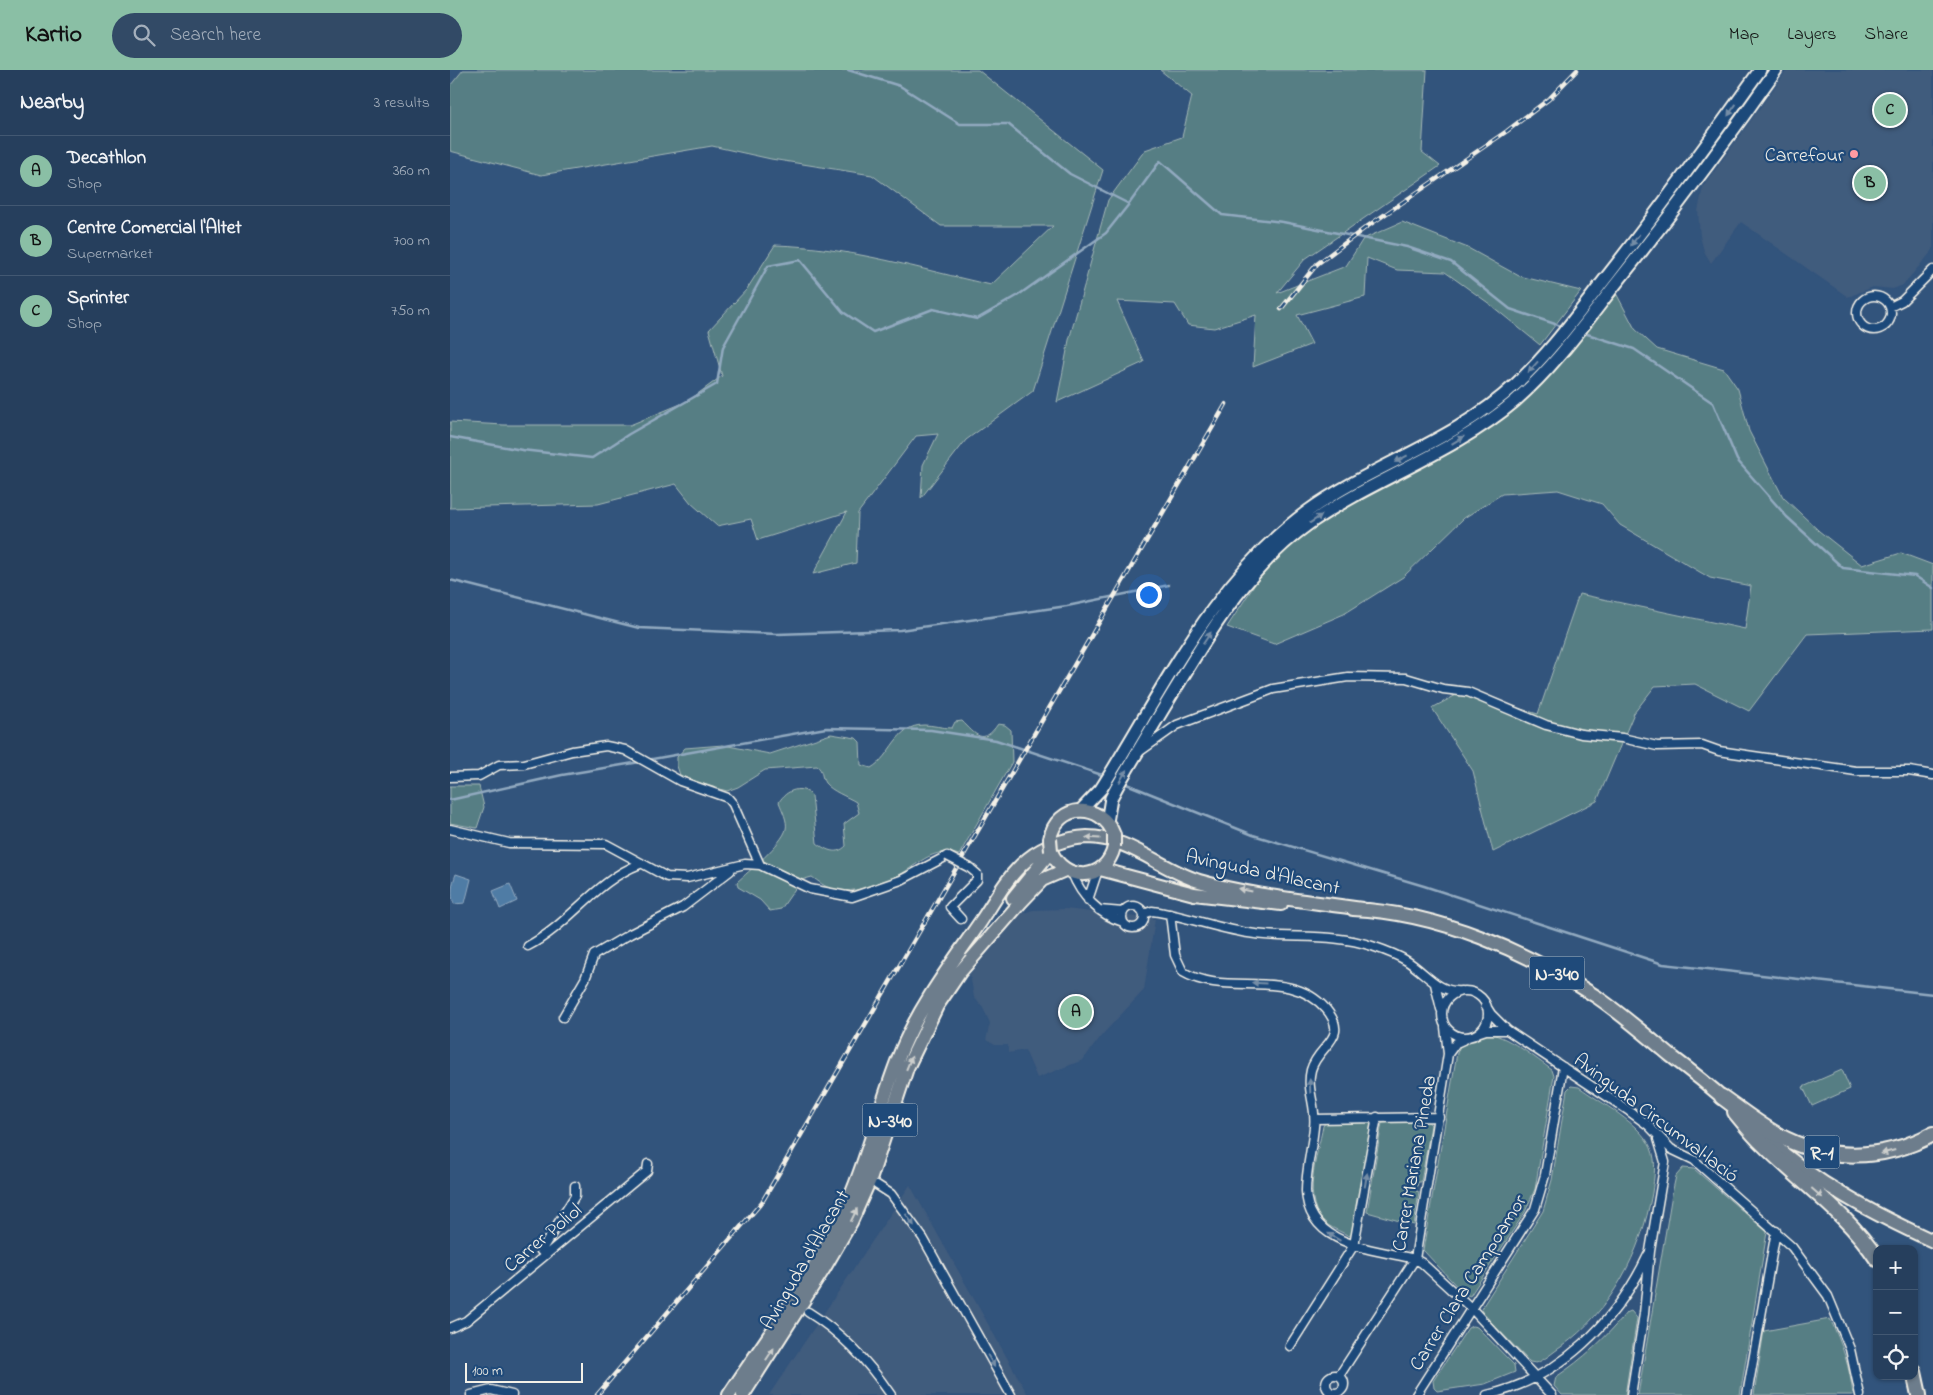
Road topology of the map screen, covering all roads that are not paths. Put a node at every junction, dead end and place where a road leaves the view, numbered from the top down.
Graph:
1 (1760, 70) edge
2 (1776, 70) edge
3 (1933, 270) edge
4 (1890, 307) junction
5 (1136, 755) junction
6 (1933, 775) edge
7 (450, 777) edge
8 (1082, 810) junction
9 (1107, 822) junction
10 (450, 829) edge
11 (1050, 845) junction
12 (1113, 845) junction
13 (640, 864) junction
14 (760, 865) junction
15 (734, 868) junction
16 (1099, 869) junction
17 (1068, 871) junction
18 (1134, 876) junction
19 (1088, 900) junction
20 (1362, 909) junction
21 (1099, 910) junction
22 (1123, 912) junction
23 (1144, 914) junction
24 (1170, 914) junction
25 (961, 919) dead end
26 (1123, 922) junction
27 (528, 946) dead end
28 (1435, 984) junction
29 (936, 988) junction
30 (1461, 991) junction
31 (1486, 1006) junction
32 (1441, 1013) junction
33 (563, 1017) dead end
34 (1443, 1023) junction
35 (1507, 1030) junction
36 (1478, 1033) junction
37 (1469, 1037) junction
38 (1448, 1054) junction
39 (1563, 1067) junction
40 (1722, 1096) junction
41 (1377, 1117) junction
42 (1439, 1117) junction
43 (1315, 1119) junction
44 (1933, 1134) edge
45 (1656, 1135) junction
46 (648, 1164) dead end
47 (877, 1185) dead end
48 (575, 1186) dead end
49 (1776, 1231) junction
50 (1933, 1241) edge
51 (1354, 1245) junction
52 (1650, 1251) junction
53 (1873, 1253) edge
54 (545, 1255) junction
55 (1415, 1259) junction
56 (1471, 1308) junction
57 (808, 1312) dead end
58 (451, 1324) edge
59 (1290, 1346) dead end
60 (1339, 1376) dead end
61 (1535, 1377) junction
62 (1915, 1380) edge
63 (471, 1395) edge
64 (512, 1395) edge
65 (729, 1395) edge
66 (743, 1395) edge
67 (891, 1395) edge
68 (1011, 1395) edge
69 (1416, 1395) edge
70 (1487, 1395) edge
71 (1552, 1395) edge
72 (1631, 1395) edge
73 (1747, 1395) edge
74 (1860, 1395) edge
75 (1918, 1395) edge

1 -> 8 main road
5 -> 2 main road
3 - 4 street
4 - 4 street
5 - 6 street
9 -> 5 main road
7 - 14 street
8 - 9 main road
8 - 11 main road, N-340
9 - 12 main road
10 - 13 street
11 - 17 main road
11 - 29 main road, Avinguda d'Alacant / N-340
12 - 16 main road
12 - 18 main road
13 - 15 street
13 - 27 street
14 - 15 street
14 - 25 street, bridge
15 - 33 street
16 - 17 main road, N-340
16 - 18 main road, N-340
16 - 19 street
17 - 19 street
66 -> 17 main road, Avinguda d'Alacant / N-340
18 - 20 main road, N-340
19 - 21 street
20 -> 29 main road, Avinguda d'Alacant / N-340
20 - 40 main road, N-340
21 - 22 street
21 - 26 street
22 - 23 street
22 - 26 street
23 - 24 street
23 - 26 street
24 - 28 street
43 -> 24 street
28 - 30 street
28 - 32 street
29 - 65 main road, Avinguda d'Alacant / N-340
30 - 31 street
30 - 32 street
31 - 35 street, Avinguda Circumval·lació
31 - 36 street
32 - 34 street
34 - 37 street
34 - 38 street, Carrer Mariana Pineda
35 - 36 street
35 - 39 street, Avinguda Circumval·lació
36 - 37 street
37 - 38 street
38 - 42 street, Carrer Mariana Pineda
39 - 45 street, Avinguda Circumval·lació
39 - 56 street, Carrer Clara Campoamor
44 -> 40 highway, R-1
40 - 50 main road, N-340
40 -> 53 highway
41 - 42 street
41 - 43 street
51 -> 41 street
42 - 55 street, Carrer Mariana Pineda
51 -> 43 street
45 - 49 street, Avinguda Circumval·lació
45 - 52 street
46 - 54 street, Carrer Poliol
47 -> 68 street
48 - 54 street
49 - 73 street
49 - 74 street, Avinguda Circumval·lació
51 - 55 street
51 - 59 street
52 - 61 street
52 - 72 street
54 - 58 street, Carrer Poliol
55 - 56 street
55 - 60 street, Carrer Mariana Pineda
56 - 61 street
56 - 69 street, Carrer Clara Campoamor
57 - 67 street
61 - 70 street
61 - 71 street
62 - 75 highway
63 - 64 street

